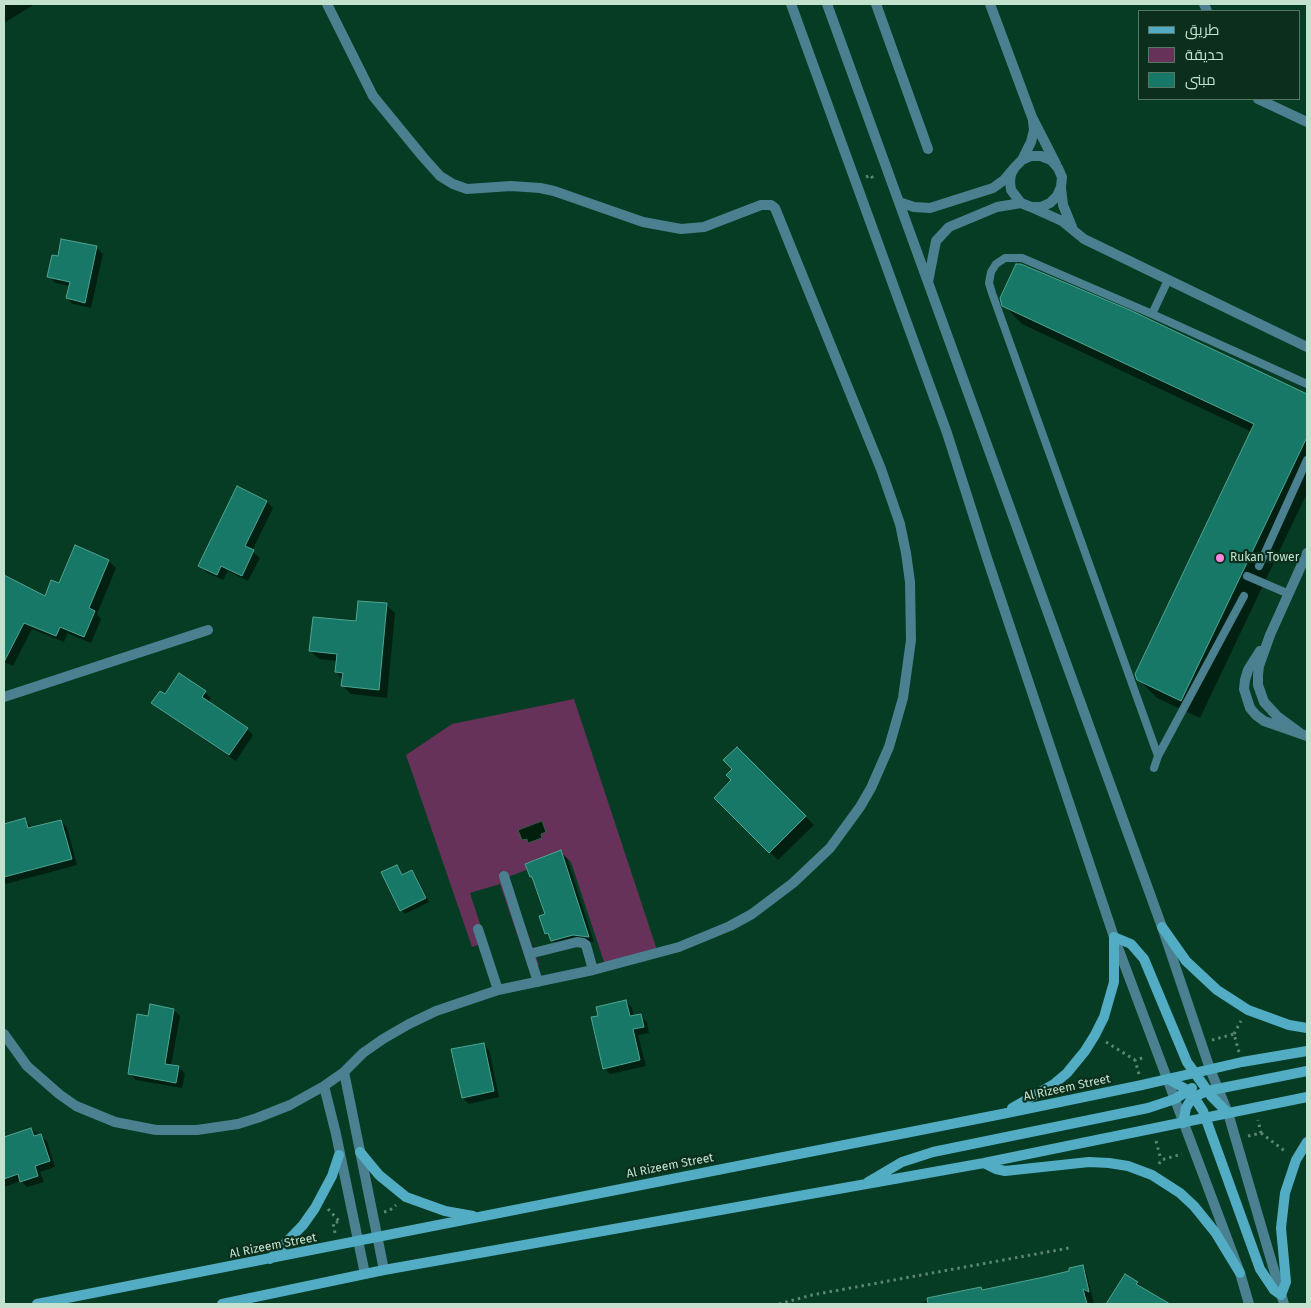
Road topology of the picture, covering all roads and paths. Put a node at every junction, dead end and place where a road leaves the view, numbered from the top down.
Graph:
1 (327, 4) edge
2 (791, 4) edge
3 (827, 4) edge
4 (876, 4) edge
5 (990, 4) edge
6 (1260, 100) edge
7 (1032, 117) junction
8 (1307, 122) edge
9 (928, 148) dead end
10 (1018, 163) junction
11 (1058, 168) junction
12 (888, 173) junction
13 (855, 182) junction
14 (1061, 187) junction
15 (899, 202) junction
16 (1026, 205) junction
17 (1074, 230) junction
18 (1168, 280) junction
19 (928, 283) junction
20 (1152, 314) junction
21 (1307, 347) edge
22 (1307, 384) edge
23 (1307, 460) edge
24 (1307, 553) edge
25 (1259, 566) dead end
26 (1247, 576) dead end
27 (1289, 594) junction
28 (1244, 596) dead end
29 (208, 630) dead end
30 (1270, 635) junction
31 (4, 697) edge
32 (1304, 734) edge
33 (1158, 756) junction
34 (1154, 768) dead end
35 (504, 876) dead end
36 (1162, 927) junction
37 (478, 929) dead end
38 (1114, 937) junction
39 (529, 954) junction
40 (593, 970) junction
41 (538, 982) junction
42 (498, 990) junction
43 (1307, 1028) edge
44 (4, 1034) edge
45 (1095, 1035) junction
46 (1307, 1051) edge
47 (1135, 1060) dead end
48 (1210, 1069) junction
49 (1307, 1071) edge
50 (344, 1072) junction
51 (1197, 1078) junction
52 (1168, 1080) junction
53 (324, 1086) junction
54 (1212, 1090) junction
55 (1192, 1094) junction
56 (1307, 1097) edge
57 (1175, 1099) junction
58 (1002, 1114) junction
59 (1228, 1114) junction
60 (1206, 1118) junction
61 (1184, 1123) junction
62 (1261, 1133) dead end
63 (1307, 1142) edge
64 (360, 1152) junction
65 (339, 1155) junction
66 (1296, 1160) junction
67 (984, 1163) junction
68 (863, 1185) junction
69 (476, 1217) junction
70 (378, 1238) junction
71 (357, 1242) junction
72 (1069, 1248) dead end
73 (270, 1259) junction
74 (384, 1270) junction
75 (1240, 1273) junction
76 (364, 1274) junction
77 (1282, 1300) edge
78 (37, 1304) edge
79 (222, 1304) edge
80 (779, 1304) edge
81 (1249, 1304) edge

1 - 40 street
2 - 13 street
3 - 12 street
4 - 9 street
5 - 7 street
6 - 8 street
7 - 10 street
7 - 11 street
10 - 11 street
10 - 15 street
10 - 16 street
11 - 14 street
12 - 13 path
12 - 15 street
13 - 38 street
14 - 16 street
14 - 17 street
15 - 19 street
16 - 17 street
16 - 19 street
17 - 18 street
18 - 20 lane
18 - 21 street
19 - 36 street
20 - 22 lane
20 - 33 lane
23 - 25 lane
24 - 27 street
26 - 27 lane
27 - 30 street
28 - 33 lane
29 - 31 street
30 - 32 street
30 - 32 street
33 - 34 lane
35 - 39 street
36 - 43 street
36 - 48 street
37 - 42 street
38 - 45 street
38 - 51 street
38 - 52 street
39 - 40 street
39 - 41 street
40 - 41 street
41 - 42 street
42 - 50 street
44 - 53 street
45 - 47 path
45 - 58 street
46 - 48 street, Al Rizeem Street
48 - 51 street, Al Rizeem Street
48 - 54 street
49 - 54 street
50 - 53 street
50 - 64 street
51 - 52 street, Al Rizeem Street
51 - 54 street
51 - 55 street
52 - 55 street
52 - 57 street
52 - 58 street, Al Rizeem Street
53 - 65 street
54 - 55 street
54 - 59 street
55 - 57 street
55 - 60 street
55 - 61 street
56 - 59 street
57 - 61 street
57 - 68 street
58 - 69 street, Al Rizeem Street
59 - 60 street
59 - 77 street
60 - 61 street
60 - 77 street
61 - 67 street
61 - 75 street
62 - 66 path
63 - 66 street
64 - 69 street
64 - 70 street
65 - 71 street
65 - 73 street
66 - 77 street
67 - 68 street
67 - 75 street
68 - 74 street
69 - 70 street, Al Rizeem Street
70 - 71 street, Al Rizeem Street
70 - 74 street
71 - 73 street, Al Rizeem Street
71 - 76 street
72 - 80 path
73 - 78 street, Al Rizeem Street
74 - 76 street
75 - 81 street
76 - 79 street

